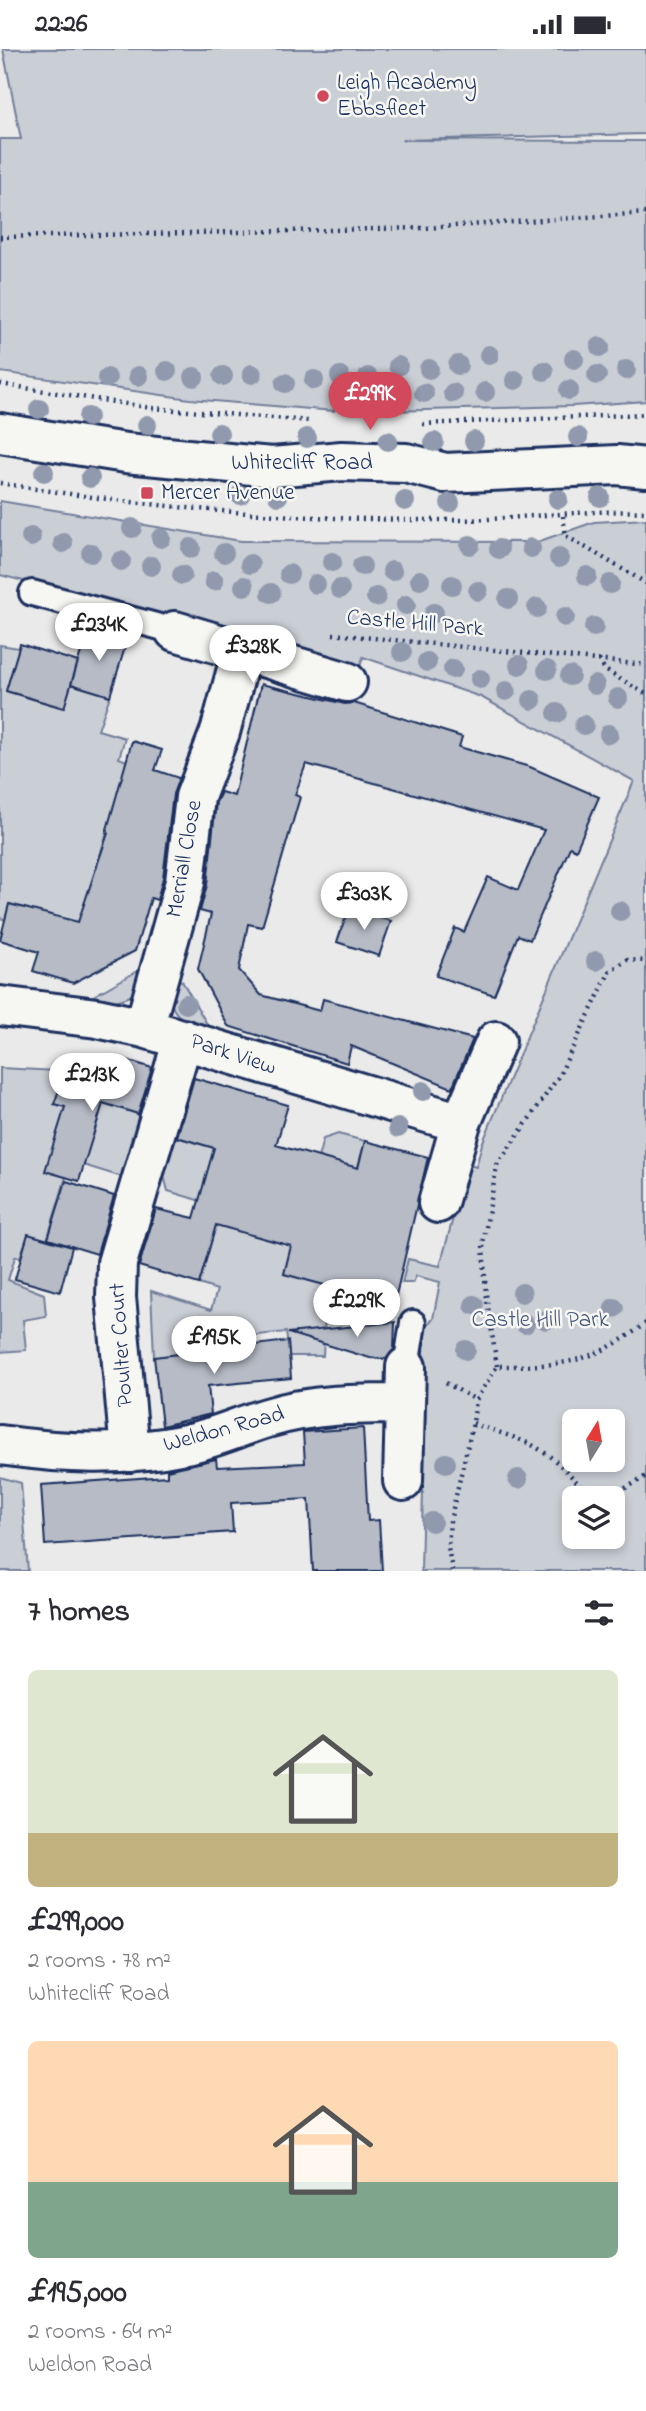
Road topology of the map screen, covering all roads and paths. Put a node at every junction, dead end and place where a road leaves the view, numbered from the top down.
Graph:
1 (646, 213) edge
2 (0, 237) edge
3 (0, 383) edge
4 (646, 414) edge
5 (320, 422) dead end
6 (415, 424) dead end
7 (0, 433) edge
8 (646, 468) edge
9 (0, 483) edge
10 (646, 512) edge
11 (563, 516) junction
12 (645, 581) edge
13 (32, 593) dead end
14 (175, 631) joint
15 (321, 633) dead end
16 (242, 651) junction
17 (599, 660) junction
18 (646, 665) edge
19 (347, 682) dead end
20 (646, 694) edge
21 (646, 961) edge
22 (0, 1006) edge
23 (144, 1028) junction
24 (183, 1039) junction
25 (496, 1041) dead end
26 (461, 1123) junction
27 (438, 1203) dead end
28 (413, 1323) dead end
29 (646, 1323) edge
30 (497, 1366) junction
31 (406, 1367) joint
32 (405, 1404) junction
33 (473, 1423) junction
34 (0, 1445) edge
35 (130, 1451) junction
36 (646, 1476) edge
37 (403, 1481) dead end
38 (452, 1571) edge

1 - 2 path
3 - 5 path
4 - 6 path
7 - 8 street, Whitecliff Road
9 - 11 path
10 - 11 path
11 - 12 path
13 - 14 lane
14 - 16 street
15 - 17 path, Castle Hill Park
16 - 19 street
16 - 23 street, Merriall Close
17 - 18 path, Castle Hill Park
17 - 20 path
21 - 30 path
22 - 23 street, Park View
23 - 24 street, Park View
24 - 26 street, Park View
24 - 35 street, Poulter Court
25 - 26 street
26 - 27 street
28 - 31 lane
29 - 30 path
30 - 33 path
31 - 32 street
32 - 35 street, Weldon Road
32 - 37 street
33 - 36 path
33 - 38 path
34 - 35 street, Weldon Road

